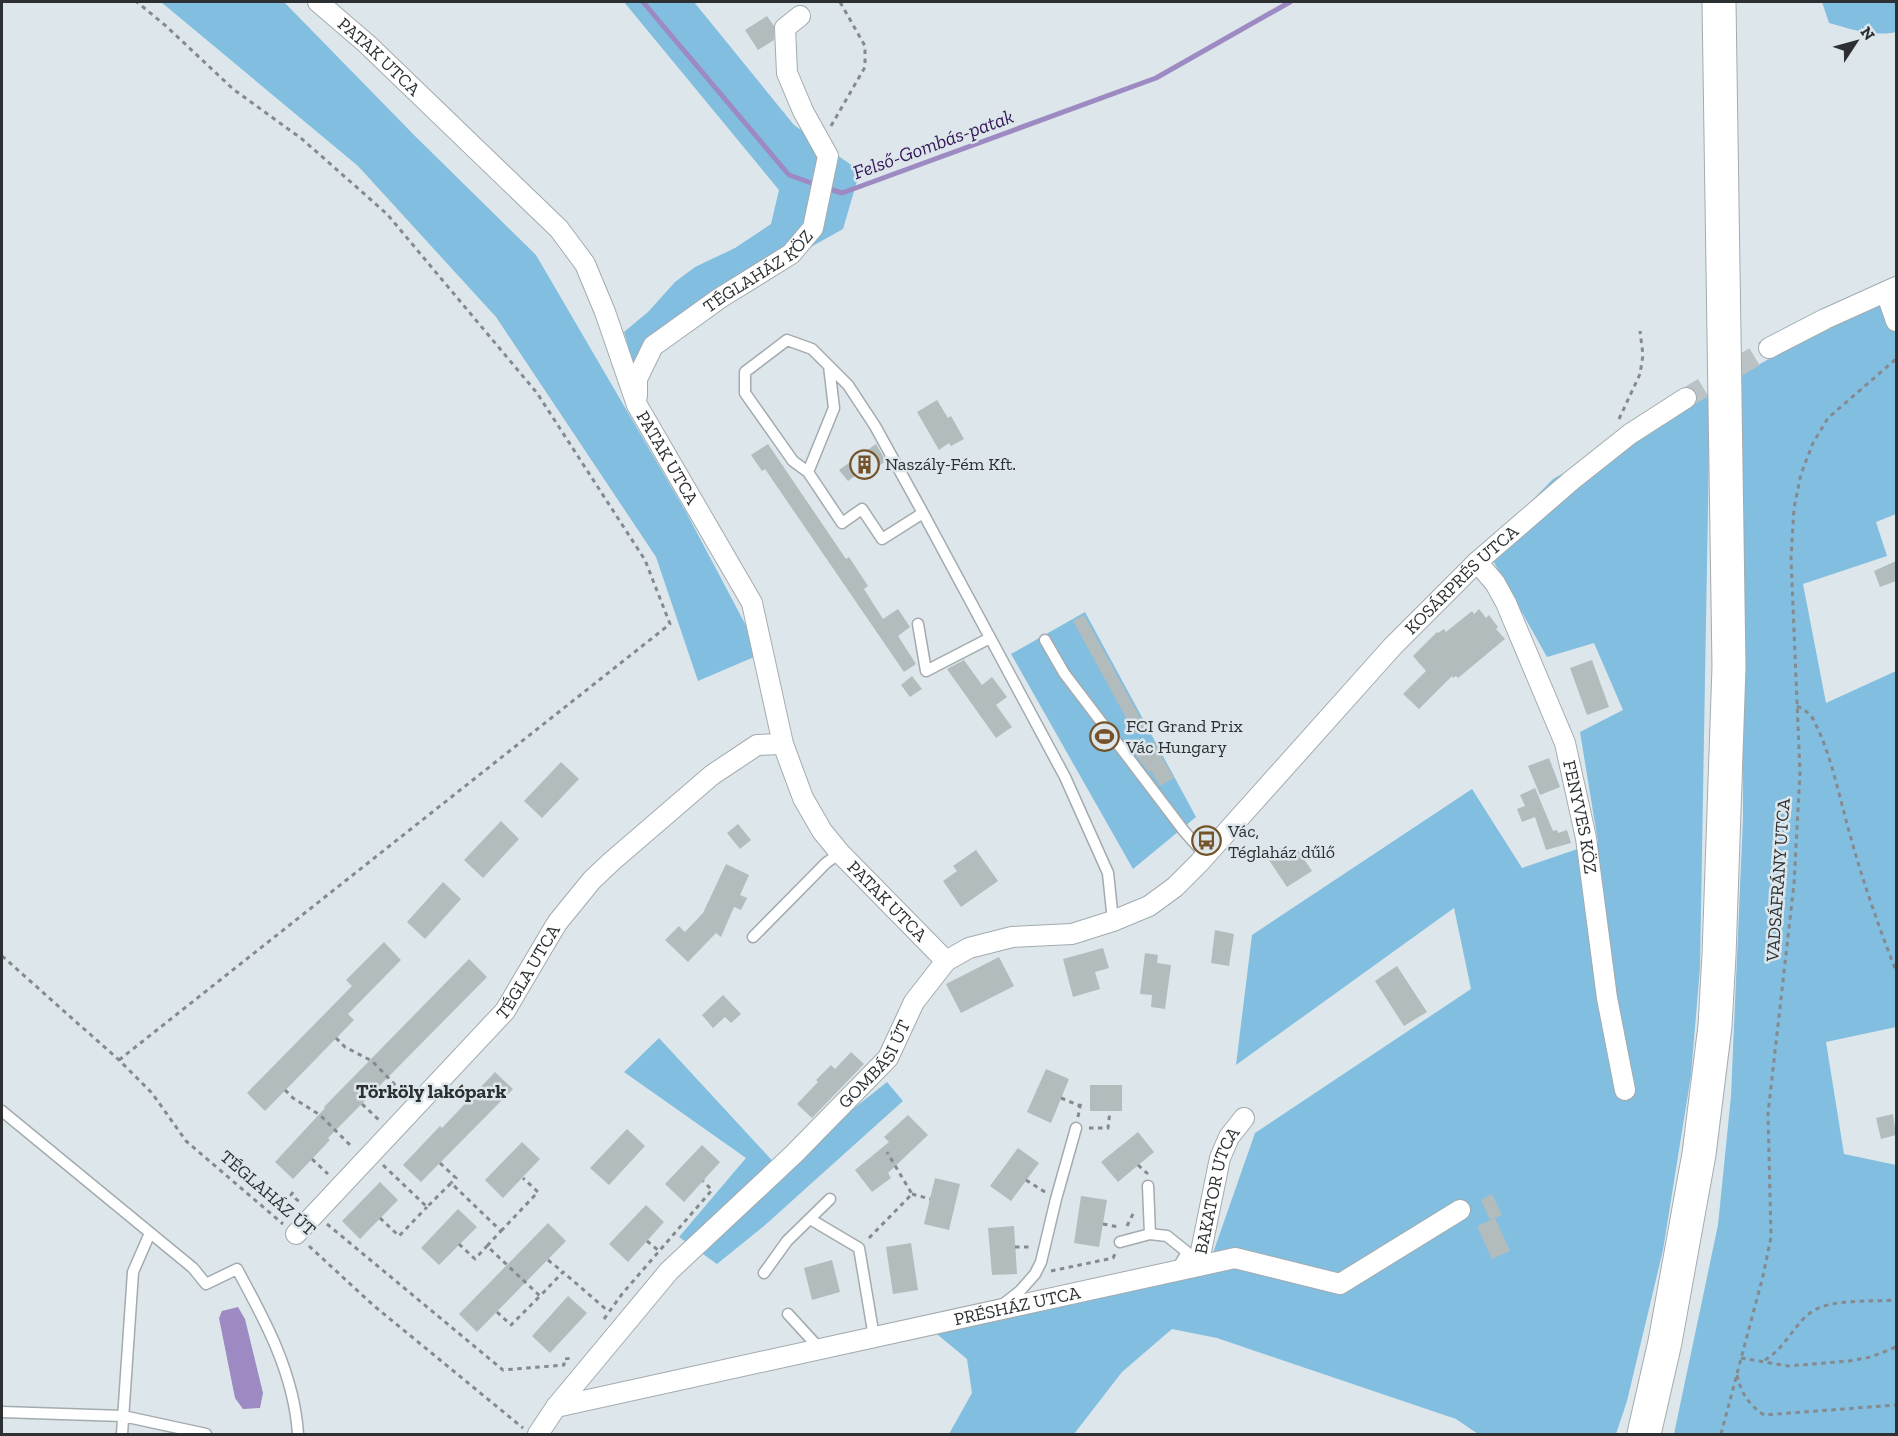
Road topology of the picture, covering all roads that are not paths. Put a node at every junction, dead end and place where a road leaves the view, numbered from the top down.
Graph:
1 (318, 2) edge
2 (1719, 2) edge
3 (800, 16) dead end
4 (1891, 290) edge
5 (1896, 321) edge
6 (1769, 348) tunnel mouth
7 (829, 366) junction
8 (1686, 398) tunnel mouth
9 (637, 405) junction
10 (808, 472) junction
11 (923, 513) junction
12 (1477, 562) junction
13 (918, 624) dead end
14 (990, 638) junction
15 (1045, 640) dead end
16 (783, 744) junction
17 (1264, 790) joint
18 (840, 853) junction
19 (1206, 856) junction
20 (1113, 921) junction
21 (753, 937) dead end
22 (946, 961) junction
23 (1624, 1090) dead end
24 (2, 1111) edge
25 (1244, 1118) dead end
26 (1076, 1128) road end
27 (1148, 1186) dead end
28 (830, 1199) dead end
29 (1460, 1210) dead end
30 (810, 1219) junction
31 (150, 1233) junction
32 (296, 1234) road end
33 (1150, 1234) junction
34 (1120, 1242) dead end
35 (1198, 1266) junction
36 (1176, 1271) junction
37 (764, 1273) dead end
38 (993, 1311) junction
39 (788, 1314) dead end
40 (874, 1337) junction
41 (820, 1349) junction
42 (556, 1407) junction
43 (2, 1412) edge
44 (123, 1416) junction
45 (531, 1431) edge
46 (122, 1434) edge
47 (206, 1434) edge
48 (298, 1434) edge
49 (1644, 1434) edge

1 - 9 street, PATAK UTCA
2 - 49 highway
3 - 9 street, TÉGLAHÁZ KÖZ
4 - 5 street
4 - 6 street
7 - 10 lane
7 - 10 lane
7 - 11 lane
8 - 12 street, KOSÁRPRÉS UTCA
9 - 16 street, PATAK UTCA
10 - 11 lane
11 - 14 lane
12 - 17 street, KOSÁRPRÉS UTCA
12 - 23 street, FENYVES KÖZ
13 - 14 lane
14 - 20 lane
15 - 19 lane
16 - 18 street, PATAK UTCA
16 - 32 street, TÉGLA UTCA
17 - 19 street, GOMBÁSI ÚT
18 - 21 lane
18 - 22 street, PATAK UTCA
19 - 20 street, GOMBÁSI ÚT
20 - 22 street, GOMBÁSI ÚT
22 - 42 street, GOMBÁSI ÚT
24 - 31 lane
25 - 35 street, BAKATOR UTCA
26 - 38 lane
27 - 33 lane
28 - 30 lane
29 - 35 street, PRÉSHÁZ UTCA
30 - 37 lane
30 - 40 lane
31 - 44 lane
31 - 48 lane
33 - 34 lane
33 - 36 lane
35 - 36 street, PRÉSHÁZ UTCA
36 - 38 street, PRÉSHÁZ UTCA
38 - 40 street, PRÉSHÁZ UTCA
39 - 41 lane
40 - 41 street, PRÉSHÁZ UTCA
41 - 42 street, PRÉSHÁZ UTCA
42 - 45 street, GOMBÁSI ÚT
43 - 44 lane
44 - 46 lane
44 - 47 lane

